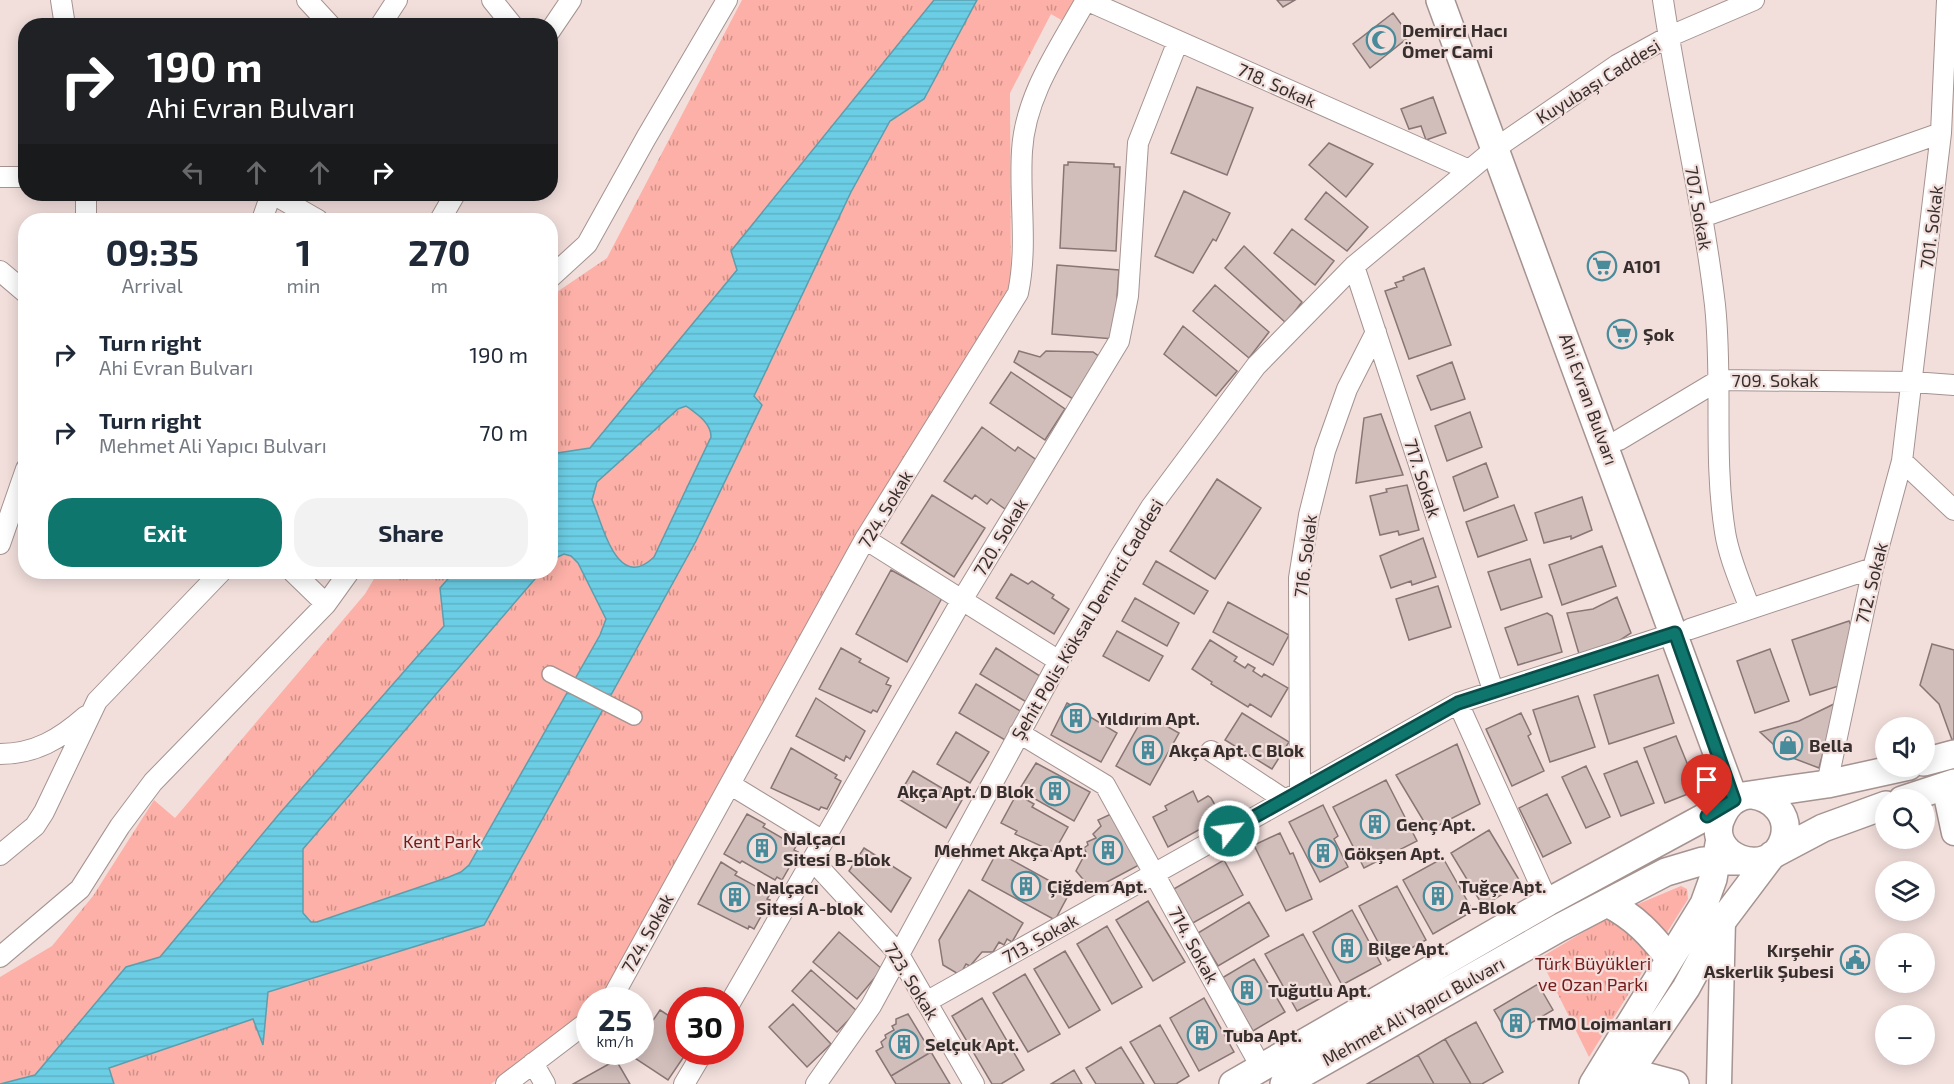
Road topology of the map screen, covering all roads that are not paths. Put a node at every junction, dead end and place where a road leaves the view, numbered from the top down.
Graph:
1 (61, 0) edge
2 (307, 0) edge
3 (397, 0) edge
4 (492, 0) edge
5 (558, 0) edge
6 (571, 0) edge
7 (727, 0) edge
8 (1086, 0) edge
9 (1440, 0) edge
10 (1458, 0) edge
11 (1663, 0) edge
12 (1754, 0) edge
13 (1947, 0) edge
14 (64, 18) edge
15 (324, 18) edge
16 (385, 18) edge
17 (507, 18) edge
18 (550, 18) edge
19 (558, 19) edge
20 (1668, 37) junction
21 (1178, 41) junction
22 (1941, 133) junction
23 (1504, 143) junction
24 (1469, 170) junction
25 (0, 177) edge
26 (18, 177) edge
27 (284, 201) edge
28 (306, 213) edge
29 (1702, 217) junction
30 (1354, 266) junction
31 (0, 271) edge
32 (558, 271) edge
33 (18, 287) edge
34 (1376, 333) junction
35 (1719, 380) junction
36 (1913, 382) junction
37 (1954, 385) edge
38 (1619, 440) junction
39 (1902, 461) junction
40 (18, 491) edge
41 (1954, 510) edge
42 (1, 537) edge
43 (865, 539) junction
44 (1873, 568) junction
45 (214, 579) edge
46 (300, 579) edge
47 (344, 579) edge
48 (962, 600) junction
49 (326, 604) junction
50 (1750, 609) junction
51 (1682, 632) junction
52 (1059, 661) junction
53 (550, 674) dead end
54 (1493, 690) junction
55 (97, 701) junction
56 (1458, 703) junction
57 (634, 717) dead end
58 (1019, 733) junction
59 (1211, 751) dead end
60 (0, 754) edge
61 (1954, 754) edge
62 (1935, 759) edge
63 (1875, 773) edge
64 (731, 784) junction
65 (1827, 784) junction
66 (1949, 784) edge
67 (1934, 789) edge
68 (1293, 796) junction
69 (1738, 800) junction
70 (1875, 809) edge
71 (1954, 833) edge
72 (823, 841) junction
73 (1726, 853) junction
74 (0, 855) edge
75 (1772, 855) junction
76 (813, 861) junction
77 (1154, 873) junction
78 (1548, 902) junction
79 (1607, 903) junction
80 (1723, 920) junction
81 (898, 953) junction
82 (0, 957) edge
83 (1670, 959) junction
84 (618, 987) edge
85 (740, 987) edge
86 (926, 1002) junction
87 (576, 1031) edge
88 (533, 1063) junction
89 (695, 1065) edge
90 (1261, 1067) junction
91 (1625, 1078) edge
92 (506, 1084) edge
93 (545, 1084) edge
94 (684, 1084) edge
95 (816, 1084) edge
96 (974, 1084) edge
97 (1233, 1084) edge
98 (1284, 1084) edge
99 (1593, 1084) edge
100 (1675, 1084) edge
101 (1719, 1084) edge

1 - 14 street
2 - 15 street
3 - 16 street
4 - 17 street
5 - 18 street
6 - 19 street
7 - 32 street
8 - 21 street, 718. Sokak
8 - 43 street, 724. Sokak
9 - 23 main road, Ahi Evran Bulvarı
10 - 23 main road, Ahi Evran Bulvarı
11 - 20 street, 707. Sokak
12 - 20 street, Kuyubaşı Caddesi
13 - 22 street, 701. Sokak
20 - 23 street, Kuyubaşı Caddesi
20 - 29 street, 707. Sokak
21 - 24 street, 718. Sokak
21 - 48 street, 720. Sokak
22 - 29 street
22 - 36 street, 701. Sokak
23 - 24 street, Şehit Polis Köksal Demirci Caddesi
23 - 38 main road, Ahi Evran Bulvarı
23 - 51 main road, Ahi Evran Bulvarı
24 - 30 street, Şehit Polis Köksal Demirci Caddesi
25 - 26 street
27 - 28 street
29 - 35 street, 707. Sokak
30 - 34 street, 717. Sokak
30 - 52 street, Şehit Polis Köksal Demirci Caddesi
31 - 33 street
34 - 54 street, 717. Sokak
34 - 68 street, 716. Sokak
35 - 36 street, 709. Sokak
35 - 38 street, 709. Sokak
35 - 50 street, 707. Sokak
36 - 37 street, 709. Sokak
36 - 39 street, 712. Sokak
38 - 51 main road, Ahi Evran Bulvarı
39 - 41 street
39 - 44 street, 712. Sokak
40 - 42 street
43 - 48 street
43 - 64 street, 724. Sokak
44 - 50 street, 713. Sokak
44 - 65 street, 712. Sokak
45 - 55 street
46 - 49 street
47 - 49 street
48 - 52 street
48 - 72 street, 720. Sokak
49 - 82 street
50 - 51 street, 713. Sokak
51 - 54 street, 713. Sokak
51 - 69 main road, Ahi Evran Bulvarı
52 - 58 street, Şehit Polis Köksal Demirci Caddesi
53 - 57 street
54 - 56 street, 713. Sokak
55 - 60 street
55 - 74 street
56 - 68 street, 713. Sokak
56 - 78 street
58 - 77 street, 714. Sokak
58 - 81 street, Şehit Polis Köksal Demirci Caddesi
59 - 68 street
61 - 62 main road
63 - 65 main road
64 - 72 street
64 - 84 street, 724. Sokak
65 - 69 main road
66 - 67 main road
66 - 71 street
68 - 77 street, 713. Sokak
69 - 73 main road
69 - 75 main road
69 - 78 main road, Mehmet Ali Yapıcı Bulvarı
70 - 75 main road
72 - 76 street, 720. Sokak
73 - 75 main road
73 - 79 main road, Mehmet Ali Yapıcı Bulvarı
73 - 83 main road
75 - 80 main road
76 - 81 street, 723. Sokak
76 - 85 street, 720. Sokak
77 - 86 street, 713. Sokak
77 - 90 street, 714. Sokak
78 - 90 main road, Mehmet Ali Yapıcı Bulvarı
79 - 83 main road
79 - 98 main road, Mehmet Ali Yapıcı Bulvarı
80 - 91 main road
80 - 101 street
81 - 86 street, 723. Sokak
81 - 95 street, Şehit Polis Köksal Demirci Caddesi
83 - 99 main road
86 - 96 street, 723. Sokak
87 - 88 street
88 - 92 street
88 - 93 street
89 - 94 street
90 - 97 main road, Mehmet Ali Yapıcı Bulvarı
91 - 100 main road

